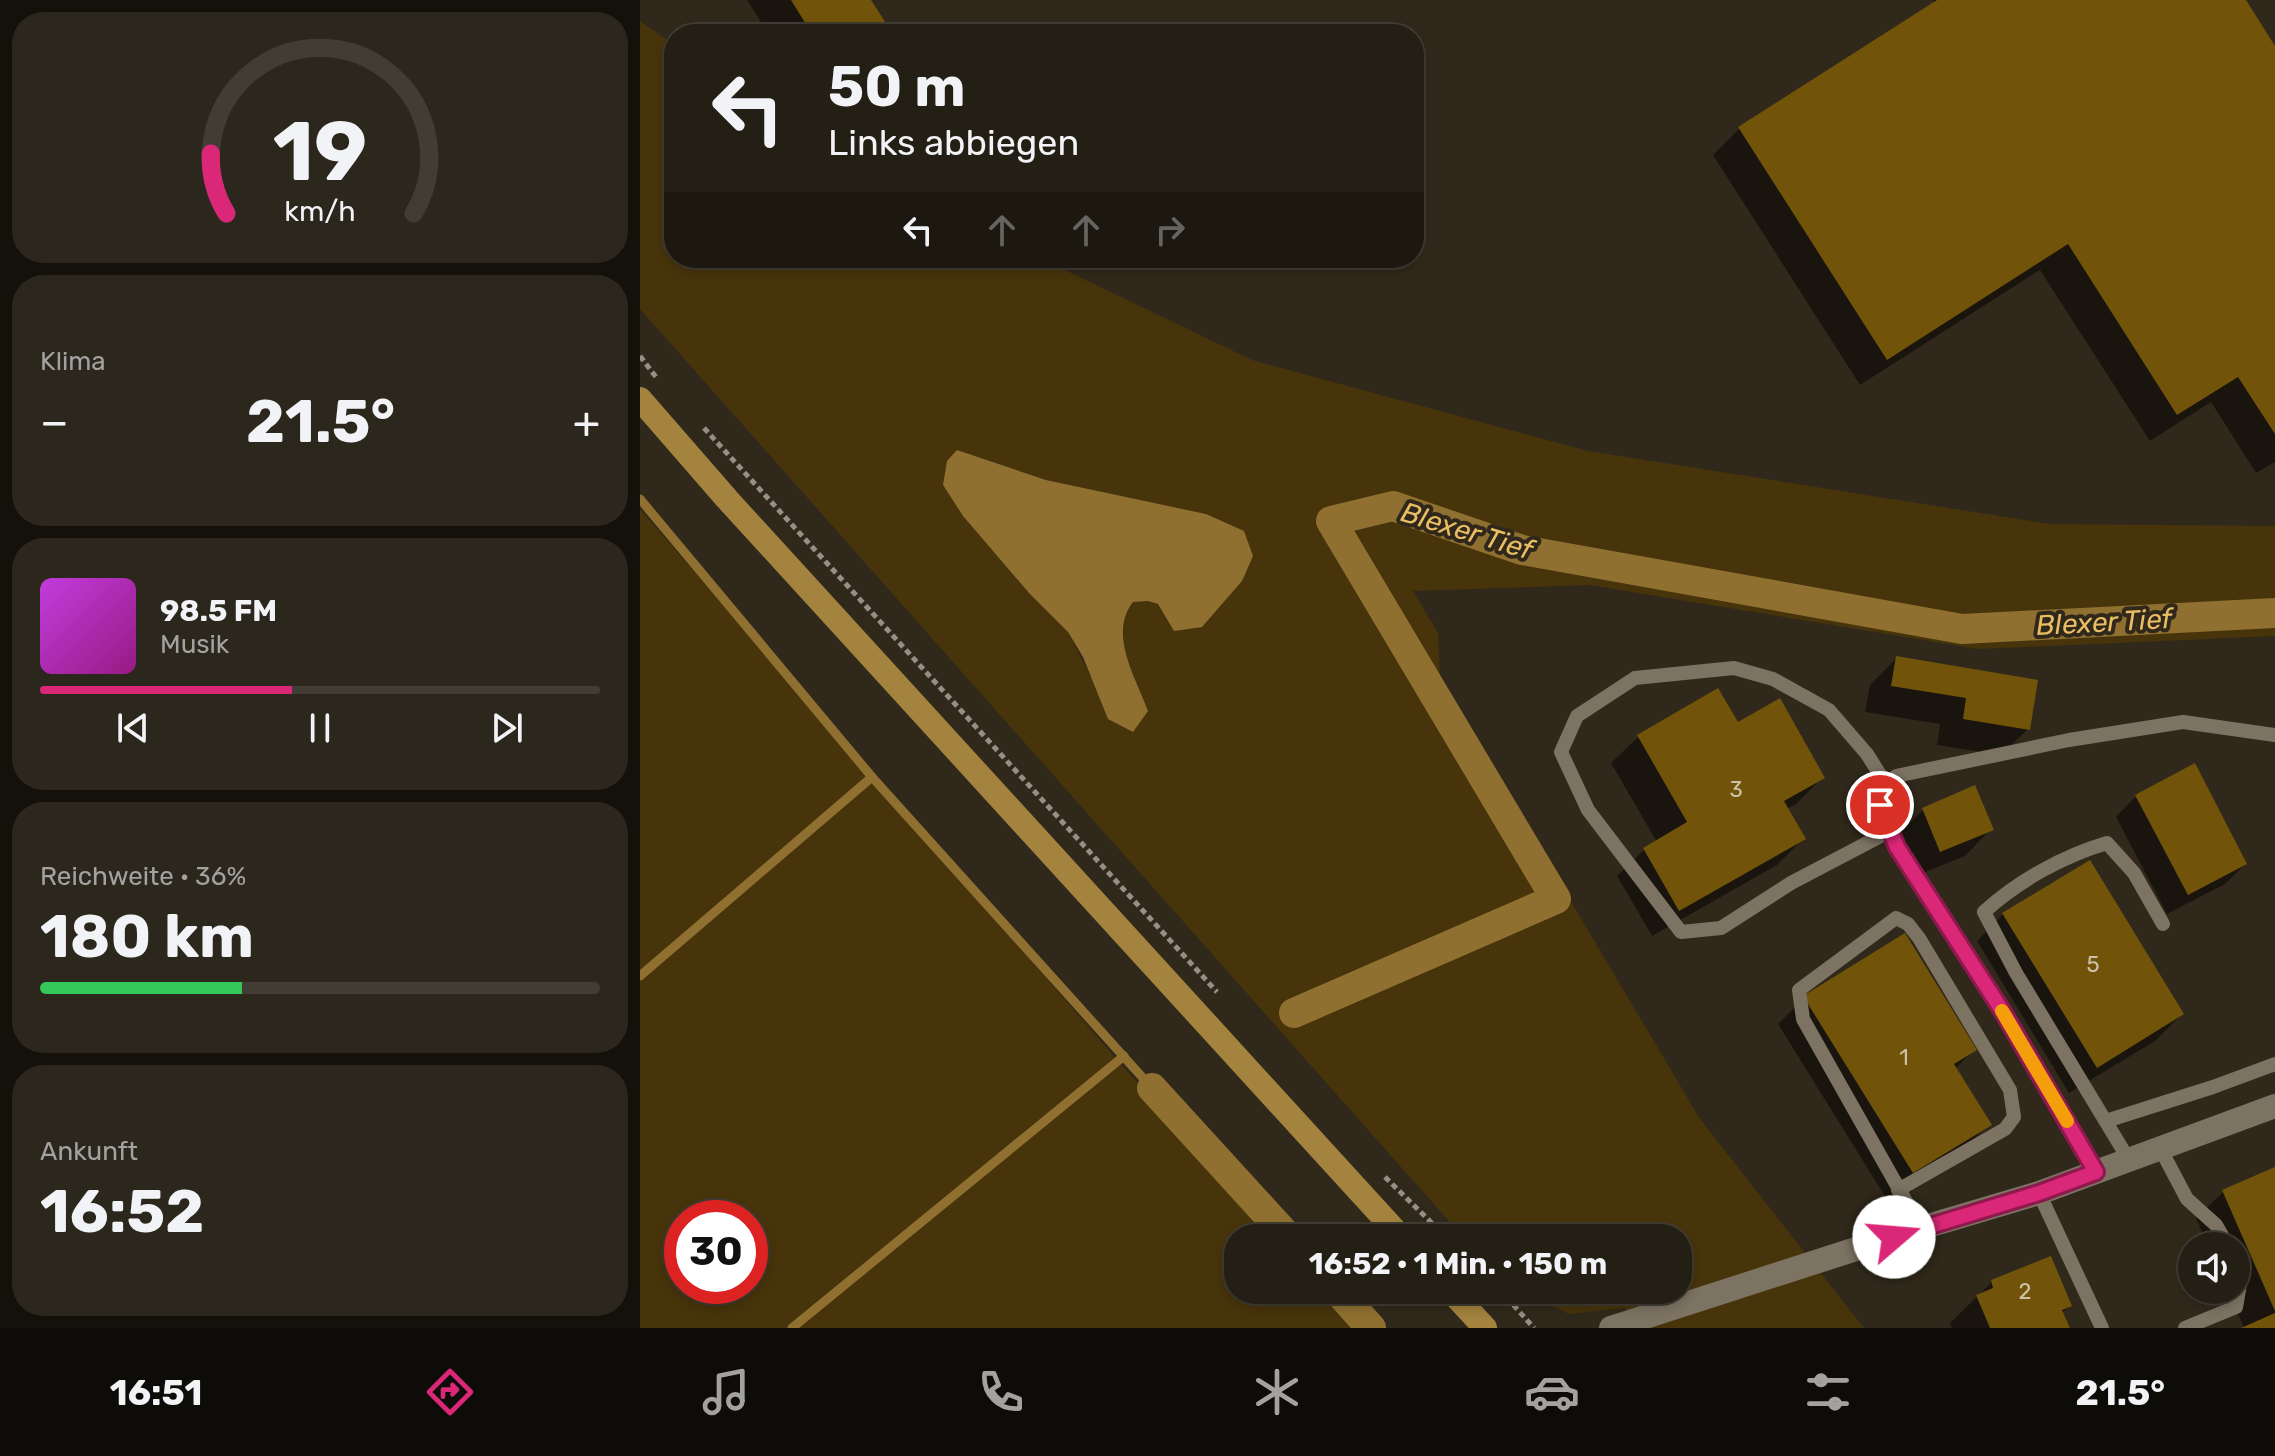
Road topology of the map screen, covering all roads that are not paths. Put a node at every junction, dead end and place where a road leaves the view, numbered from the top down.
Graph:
1 (640, 399) edge
2 (2275, 735) edge
3 (1889, 789) junction
4 (1890, 831) junction
5 (2163, 924) dead end
6 (2275, 1064) edge
7 (2275, 1106) edge
8 (2106, 1121) junction
9 (2160, 1148) junction
10 (2129, 1160) junction
11 (2096, 1172) junction
12 (1898, 1190) junction
13 (2039, 1193) junction
14 (1389, 1224) edge
15 (1921, 1228) junction
16 (2220, 1232) edge
17 (1463, 1304) edge
18 (2237, 1304) edge
19 (1685, 1306) junction
20 (1485, 1328) edge
21 (1611, 1328) edge
22 (1660, 1328) edge
23 (2102, 1328) edge
24 (2185, 1328) edge

1 - 14 main road
2 - 3 lane
3 - 4 lane
3 - 4 lane
4 - 11 lane
5 - 8 lane
6 - 8 lane
7 - 9 street
8 - 10 lane
9 - 10 street
9 - 16 lane
10 - 11 street
11 - 13 street
12 - 12 lane
12 - 15 lane
13 - 15 street
13 - 23 lane
15 - 19 street
17 - 20 main road
18 - 24 lane
19 - 21 street
19 - 22 street

